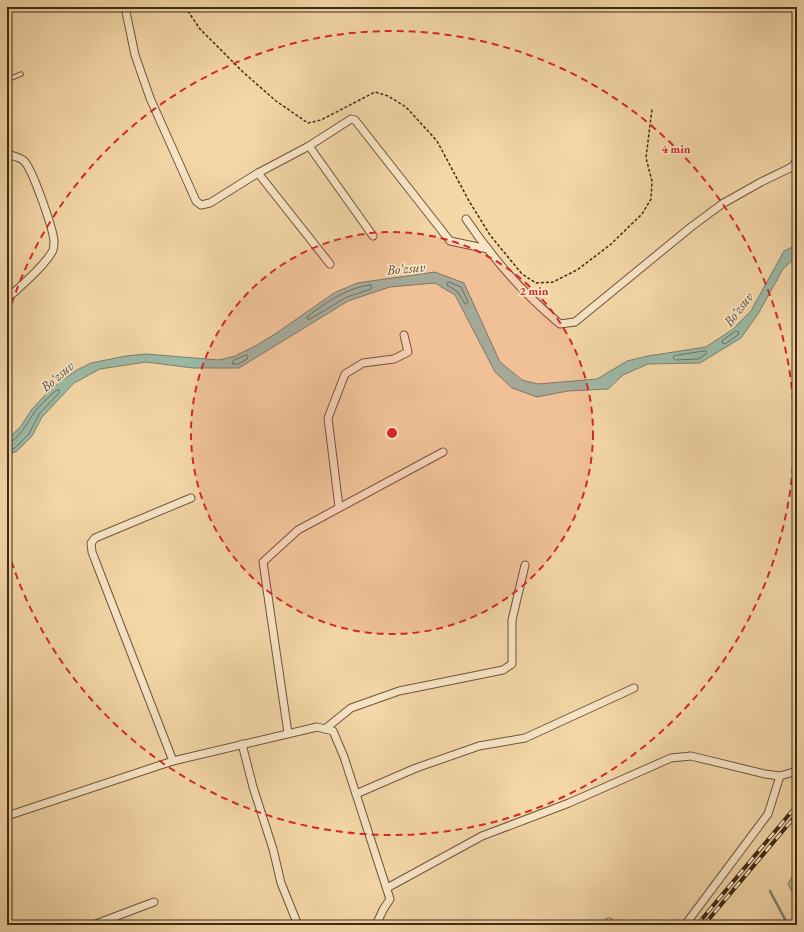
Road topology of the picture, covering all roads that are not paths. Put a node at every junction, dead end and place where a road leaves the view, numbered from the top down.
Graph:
1 (125, 7) edge
2 (21, 74) dead end
3 (7, 80) edge
4 (309, 146) junction
5 (7, 154) edge
6 (797, 160) edge
7 (258, 173) junction
8 (466, 219) dead end
9 (373, 236) dead end
10 (488, 249) junction
11 (330, 264) dead end
12 (7, 299) edge
13 (404, 335) dead end
14 (443, 452) dead end
15 (191, 498) dead end
16 (339, 507) junction
17 (525, 565) dead end
18 (634, 688) dead end
19 (325, 729) junction
20 (288, 733) junction
21 (242, 744) junction
22 (173, 762) junction
23 (797, 771) edge
24 (780, 776) junction
25 (356, 794) junction
26 (7, 816) edge
27 (387, 888) junction
28 (154, 902) dead end
29 (93, 925) edge
30 (298, 925) edge
31 (376, 925) edge
32 (685, 925) edge

1 - 7 street
2 - 3 lane
4 - 7 street
4 - 9 street
4 - 10 street
5 - 12 street
6 - 10 street
7 - 11 street
8 - 10 street
13 - 16 street
14 - 16 street
15 - 22 street
16 - 20 street
17 - 19 street
18 - 25 street
19 - 20 street
19 - 25 street
20 - 21 street
21 - 22 street
21 - 30 street
22 - 26 street
23 - 24 street
24 - 27 street
24 - 32 street
25 - 27 street
27 - 31 street
28 - 29 street

